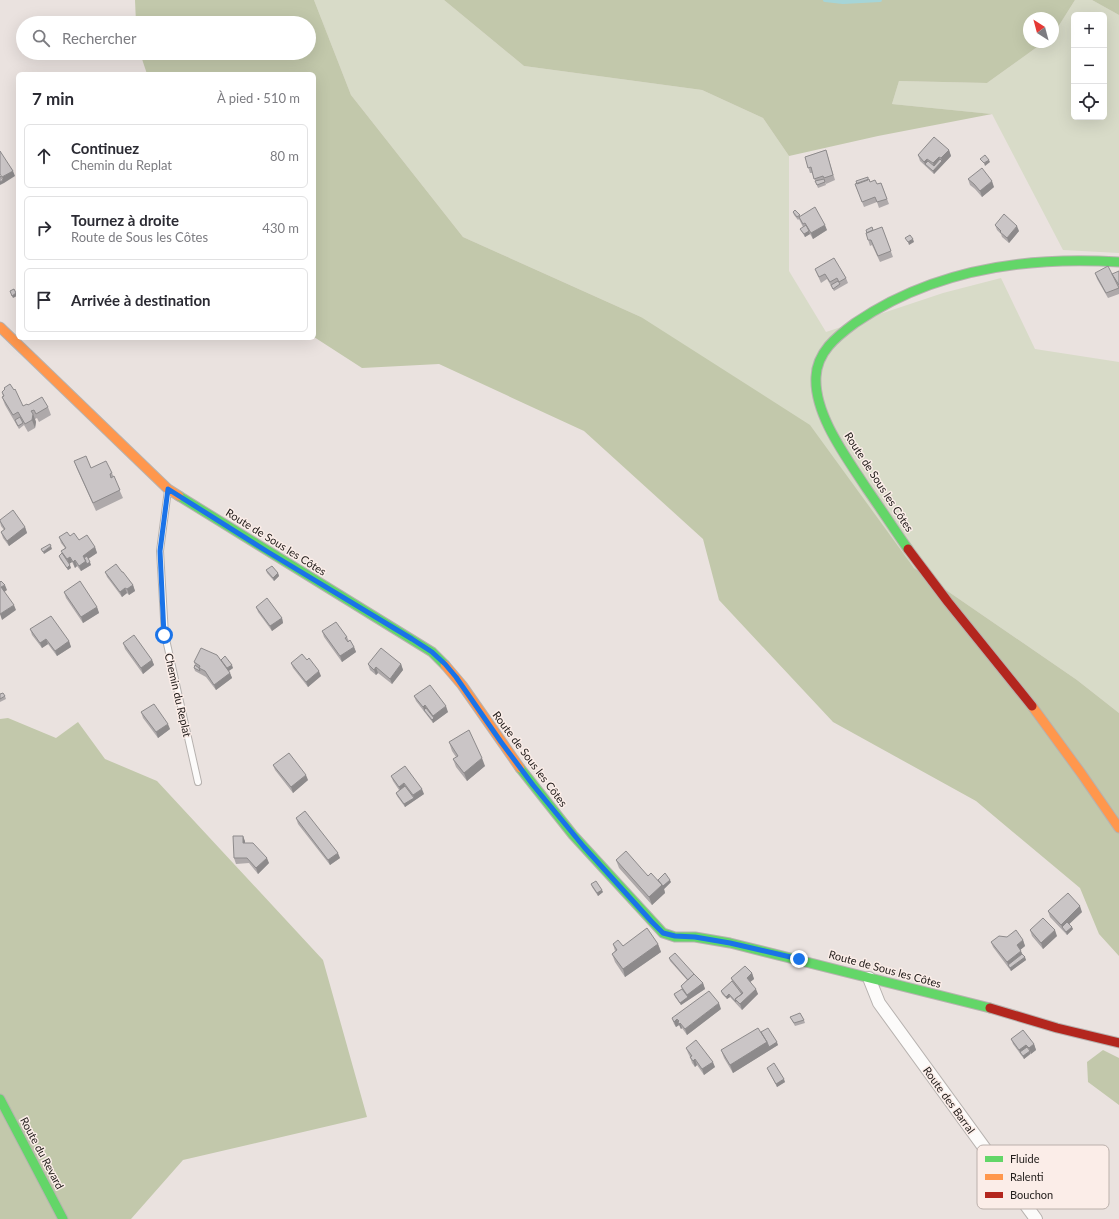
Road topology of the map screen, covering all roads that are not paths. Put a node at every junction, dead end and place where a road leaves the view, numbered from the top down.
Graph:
1 (1119, 262) edge
2 (0, 327) edge
3 (168, 489) junction
4 (198, 782) dead end
5 (1119, 828) edge
6 (869, 978) junction
7 (1119, 1043) edge
8 (0, 1099) edge
9 (982, 1145) edge
10 (1029, 1209) edge
11 (63, 1219) edge
12 (1036, 1219) edge

1 - 5 street, Route de Sous les Côtes
2 - 3 street, Route de Sous les Côtes
3 - 4 lane, Chemin du Replat
3 - 6 street, Route de Sous les Côtes
6 - 7 street, Route de Sous les Côtes
6 - 9 street, Route des Barral
8 - 11 street, Route du Revard
10 - 12 street, Route des Barral

